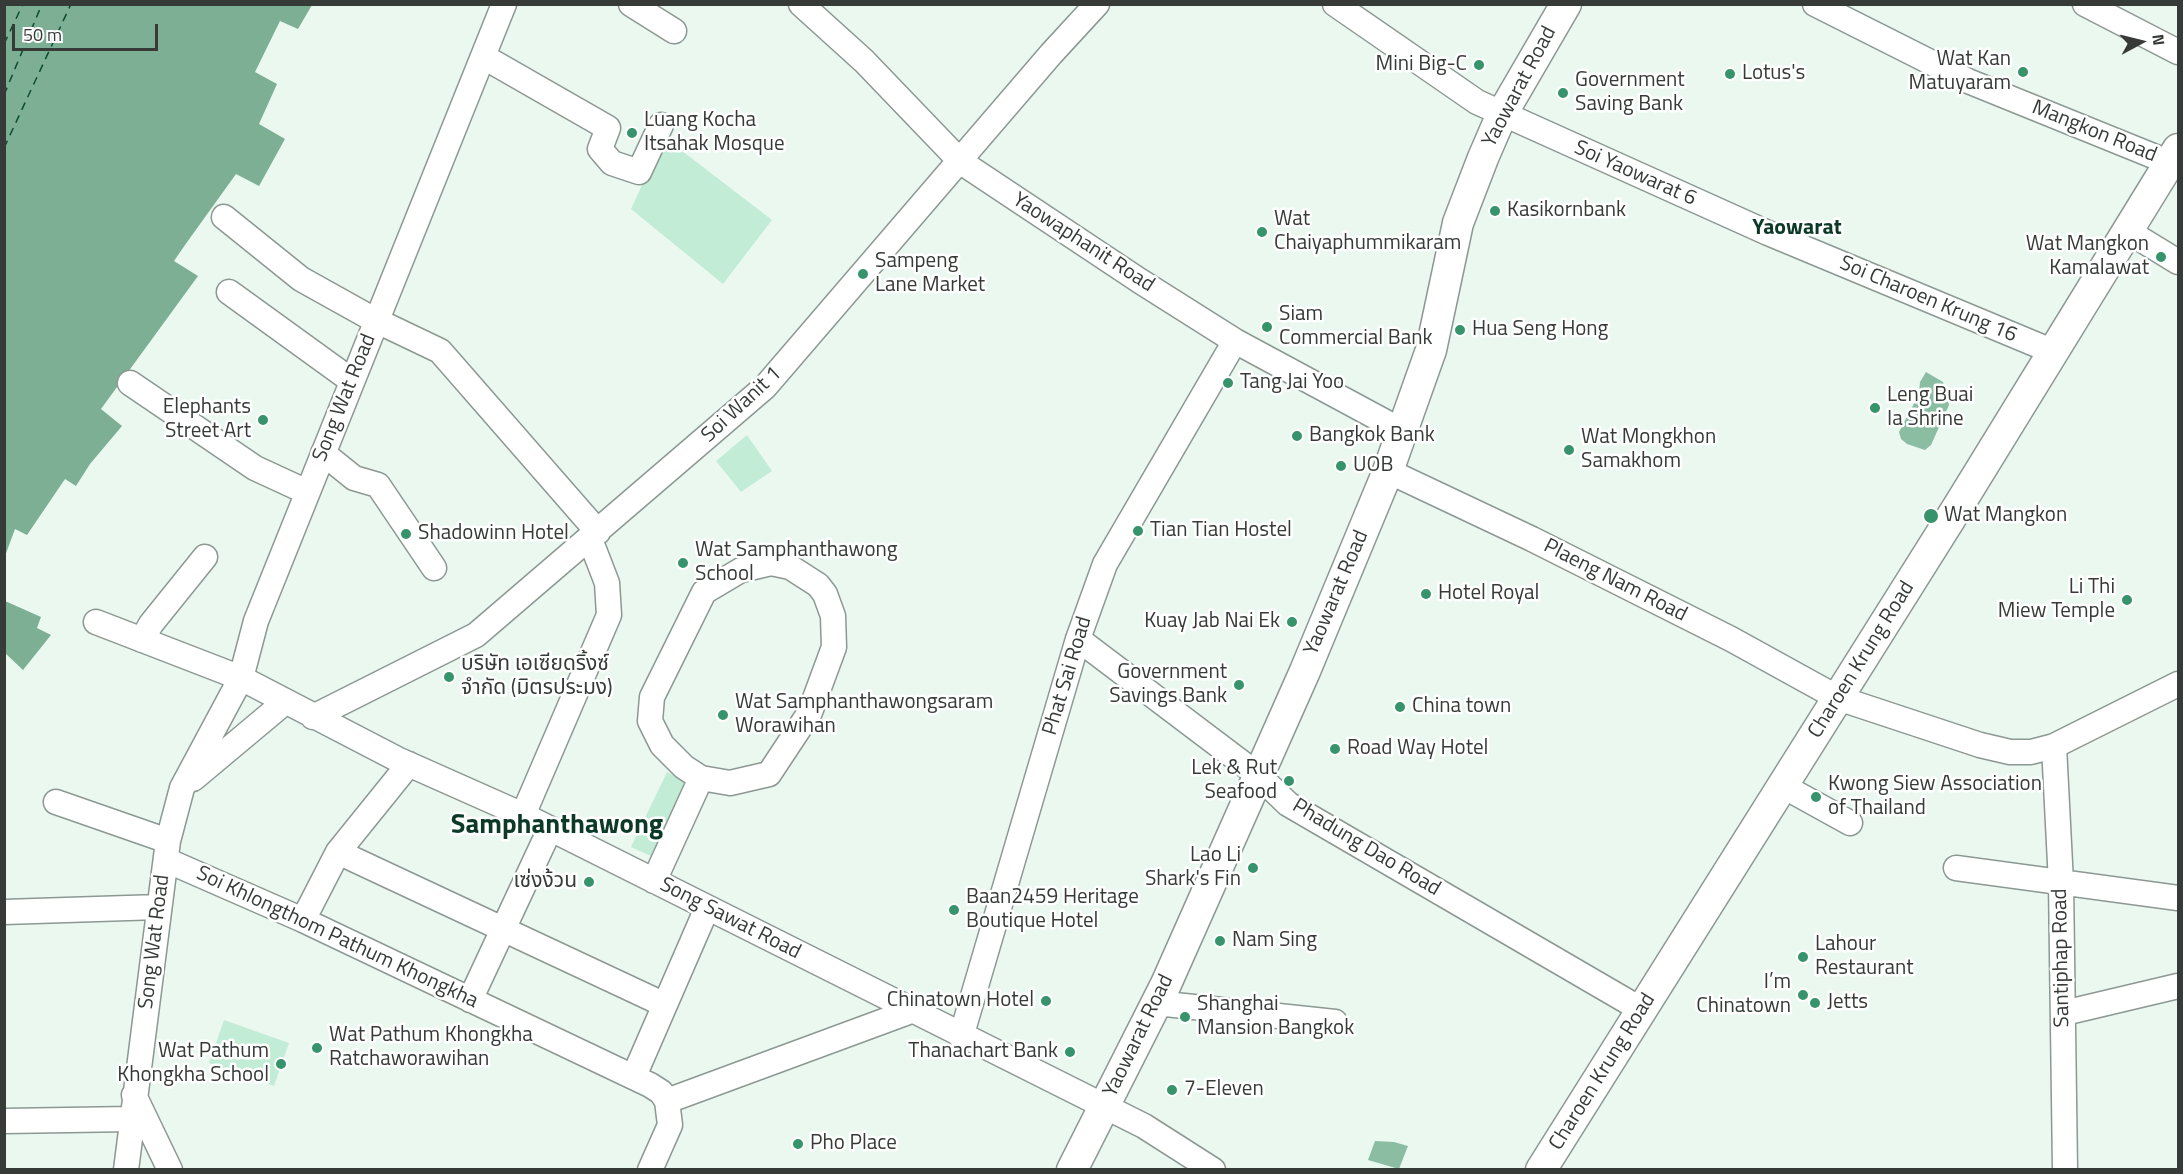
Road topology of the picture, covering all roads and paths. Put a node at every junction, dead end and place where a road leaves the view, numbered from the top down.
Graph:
1 (504, 4) edge
2 (631, 4) edge
3 (801, 4) edge
4 (1097, 4) edge
5 (1335, 4) edge
6 (1566, 4) edge
7 (1815, 4) edge
8 (2085, 4) edge
9 (674, 30) dead end
10 (2178, 52) edge
11 (484, 57) junction
12 (1502, 114) junction
13 (661, 125) dead end
14 (2176, 159) edge
15 (961, 162) junction
16 (224, 217) dead end
17 (2129, 232) junction
18 (1768, 233) joint
19 (2178, 262) edge
20 (229, 292) dead end
21 (376, 321) junction
22 (1235, 341) junction
23 (2054, 352) junction
24 (352, 381) junction
25 (130, 382) dead end
26 (1402, 431) junction
27 (323, 453) junction
28 (1388, 471) junction
29 (307, 492) junction
30 (594, 535) junction
31 (205, 557) dead end
32 (434, 568) dead end
33 (96, 622) dead end
34 (1078, 639) junction
35 (142, 640) junction
36 (242, 678) junction
37 (2178, 684) edge
38 (1838, 698) junction
39 (285, 702) junction
40 (313, 717) junction
41 (2054, 746) junction
42 (409, 764) junction
43 (1258, 775) junction
44 (701, 778) junction
45 (1783, 786) junction
46 (182, 788) junction
47 (56, 802) dead end
48 (523, 815) junction
49 (1850, 823) dead end
50 (550, 829) junction
51 (167, 850) junction
52 (338, 852) junction
53 (1956, 868) dead end
54 (654, 881) junction
55 (2061, 883) junction
56 (2178, 898) edge
57 (159, 907) junction
58 (707, 908) junction
59 (4, 912) edge
60 (303, 920) junction
61 (502, 929) junction
62 (2178, 986) edge
63 (470, 1000) junction
64 (1156, 1003) junction
65 (663, 1004) junction
66 (1642, 1010) junction
67 (911, 1011) junction
68 (2064, 1013) junction
69 (1335, 1022) dead end
70 (961, 1037) junction
71 (633, 1076) junction
72 (135, 1095) junction
73 (667, 1101) junction
74 (1104, 1108) junction
75 (132, 1119) junction
76 (4, 1121) edge
77 (126, 1170) edge
78 (170, 1170) edge
79 (650, 1170) edge
80 (1072, 1170) edge
81 (1213, 1170) edge
82 (1541, 1170) edge
83 (2065, 1170) edge

1 - 11 street, Song Wat Road
2 - 9 street
3 - 15 street, Yaowaphanit Road
4 - 15 street, Soi Wanit 1
5 - 12 street, Soi Yaowarat 6
6 - 12 main road, Yaowarat Road
7 - 14 street, Mangkon Road
8 - 10 street
11 - 13 street
11 - 21 street, Song Wat Road
12 - 18 street, Soi Yaowarat 6
12 - 26 main road, Yaowarat Road
14 - 17 main road, Charoen Krung Road
15 - 22 street, Yaowaphanit Road
15 - 30 street, Soi Wanit 1
16 - 21 street
17 - 19 street
17 - 23 main road, Charoen Krung Road
18 - 23 street, Soi Charoen Krung 16
20 - 24 street
21 - 24 street, Song Wat Road
21 - 30 street
22 - 26 street, Yaowaphanit Road
22 - 34 street, Phat Sai Road
23 - 38 main road, Charoen Krung Road
24 - 27 street, Song Wat Road
25 - 29 street
26 - 28 main road, Yaowarat Road
27 - 29 street, Song Wat Road
27 - 32 street
28 - 38 street, Plaeng Nam Road
28 - 43 main road, Yaowarat Road
29 - 36 street, Song Wat Road
30 - 40 street, Soi Wanit 1
30 - 48 street
31 - 35 street
33 - 35 street, Song Sawat Road
34 - 43 street, Phadung Dao Road
34 - 70 street, Phat Sai Road
35 - 36 street, Song Sawat Road
36 - 39 street, Song Sawat Road
36 - 46 street, Song Wat Road
37 - 41 street, Plaeng Nam Road
38 - 41 street, Plaeng Nam Road
38 - 45 main road, Charoen Krung Road
39 - 40 street, Song Sawat Road
39 - 46 street
40 - 42 street, Song Sawat Road
41 - 55 street, Santiphap Road
42 - 48 street, Song Sawat Road
42 - 52 street
43 - 64 main road, Yaowarat Road
43 - 66 street, Phadung Dao Road
44 - 44 street
44 - 54 street
45 - 49 street
45 - 66 main road, Charoen Krung Road
46 - 51 street, Song Wat Road
47 - 51 street, Soi Khlongthom Pathum Khongkha
48 - 50 street, Song Sawat Road
50 - 54 street, Song Sawat Road
50 - 61 street
51 - 57 street, Song Wat Road
51 - 60 street, Soi Khlongthom Pathum Khongkha
52 - 60 street
52 - 61 street
53 - 55 street
54 - 58 street, Song Sawat Road
55 - 56 street
55 - 68 street, Santiphap Road
57 - 59 street
57 - 72 street, Song Wat Road
58 - 65 street
58 - 67 street, Song Sawat Road
60 - 63 street, Soi Khlongthom Pathum Khongkha
61 - 63 street
61 - 65 street
62 - 68 street
63 - 71 street, Soi Khlongthom Pathum Khongkha
64 - 69 street
64 - 74 main road, Yaowarat Road
65 - 71 street
66 - 82 main road, Charoen Krung Road
67 - 70 street, Song Sawat Road
67 - 73 street
68 - 83 street, Santiphap Road
70 - 74 street, Song Sawat Road
71 - 73 street, Soi Khlongthom Pathum Khongkha
72 - 75 street, Song Wat Road
72 - 78 street
73 - 79 street
74 - 80 main road, Yaowarat Road
74 - 81 street, Song Sawat Road
75 - 76 street
75 - 77 street, Song Wat Road

